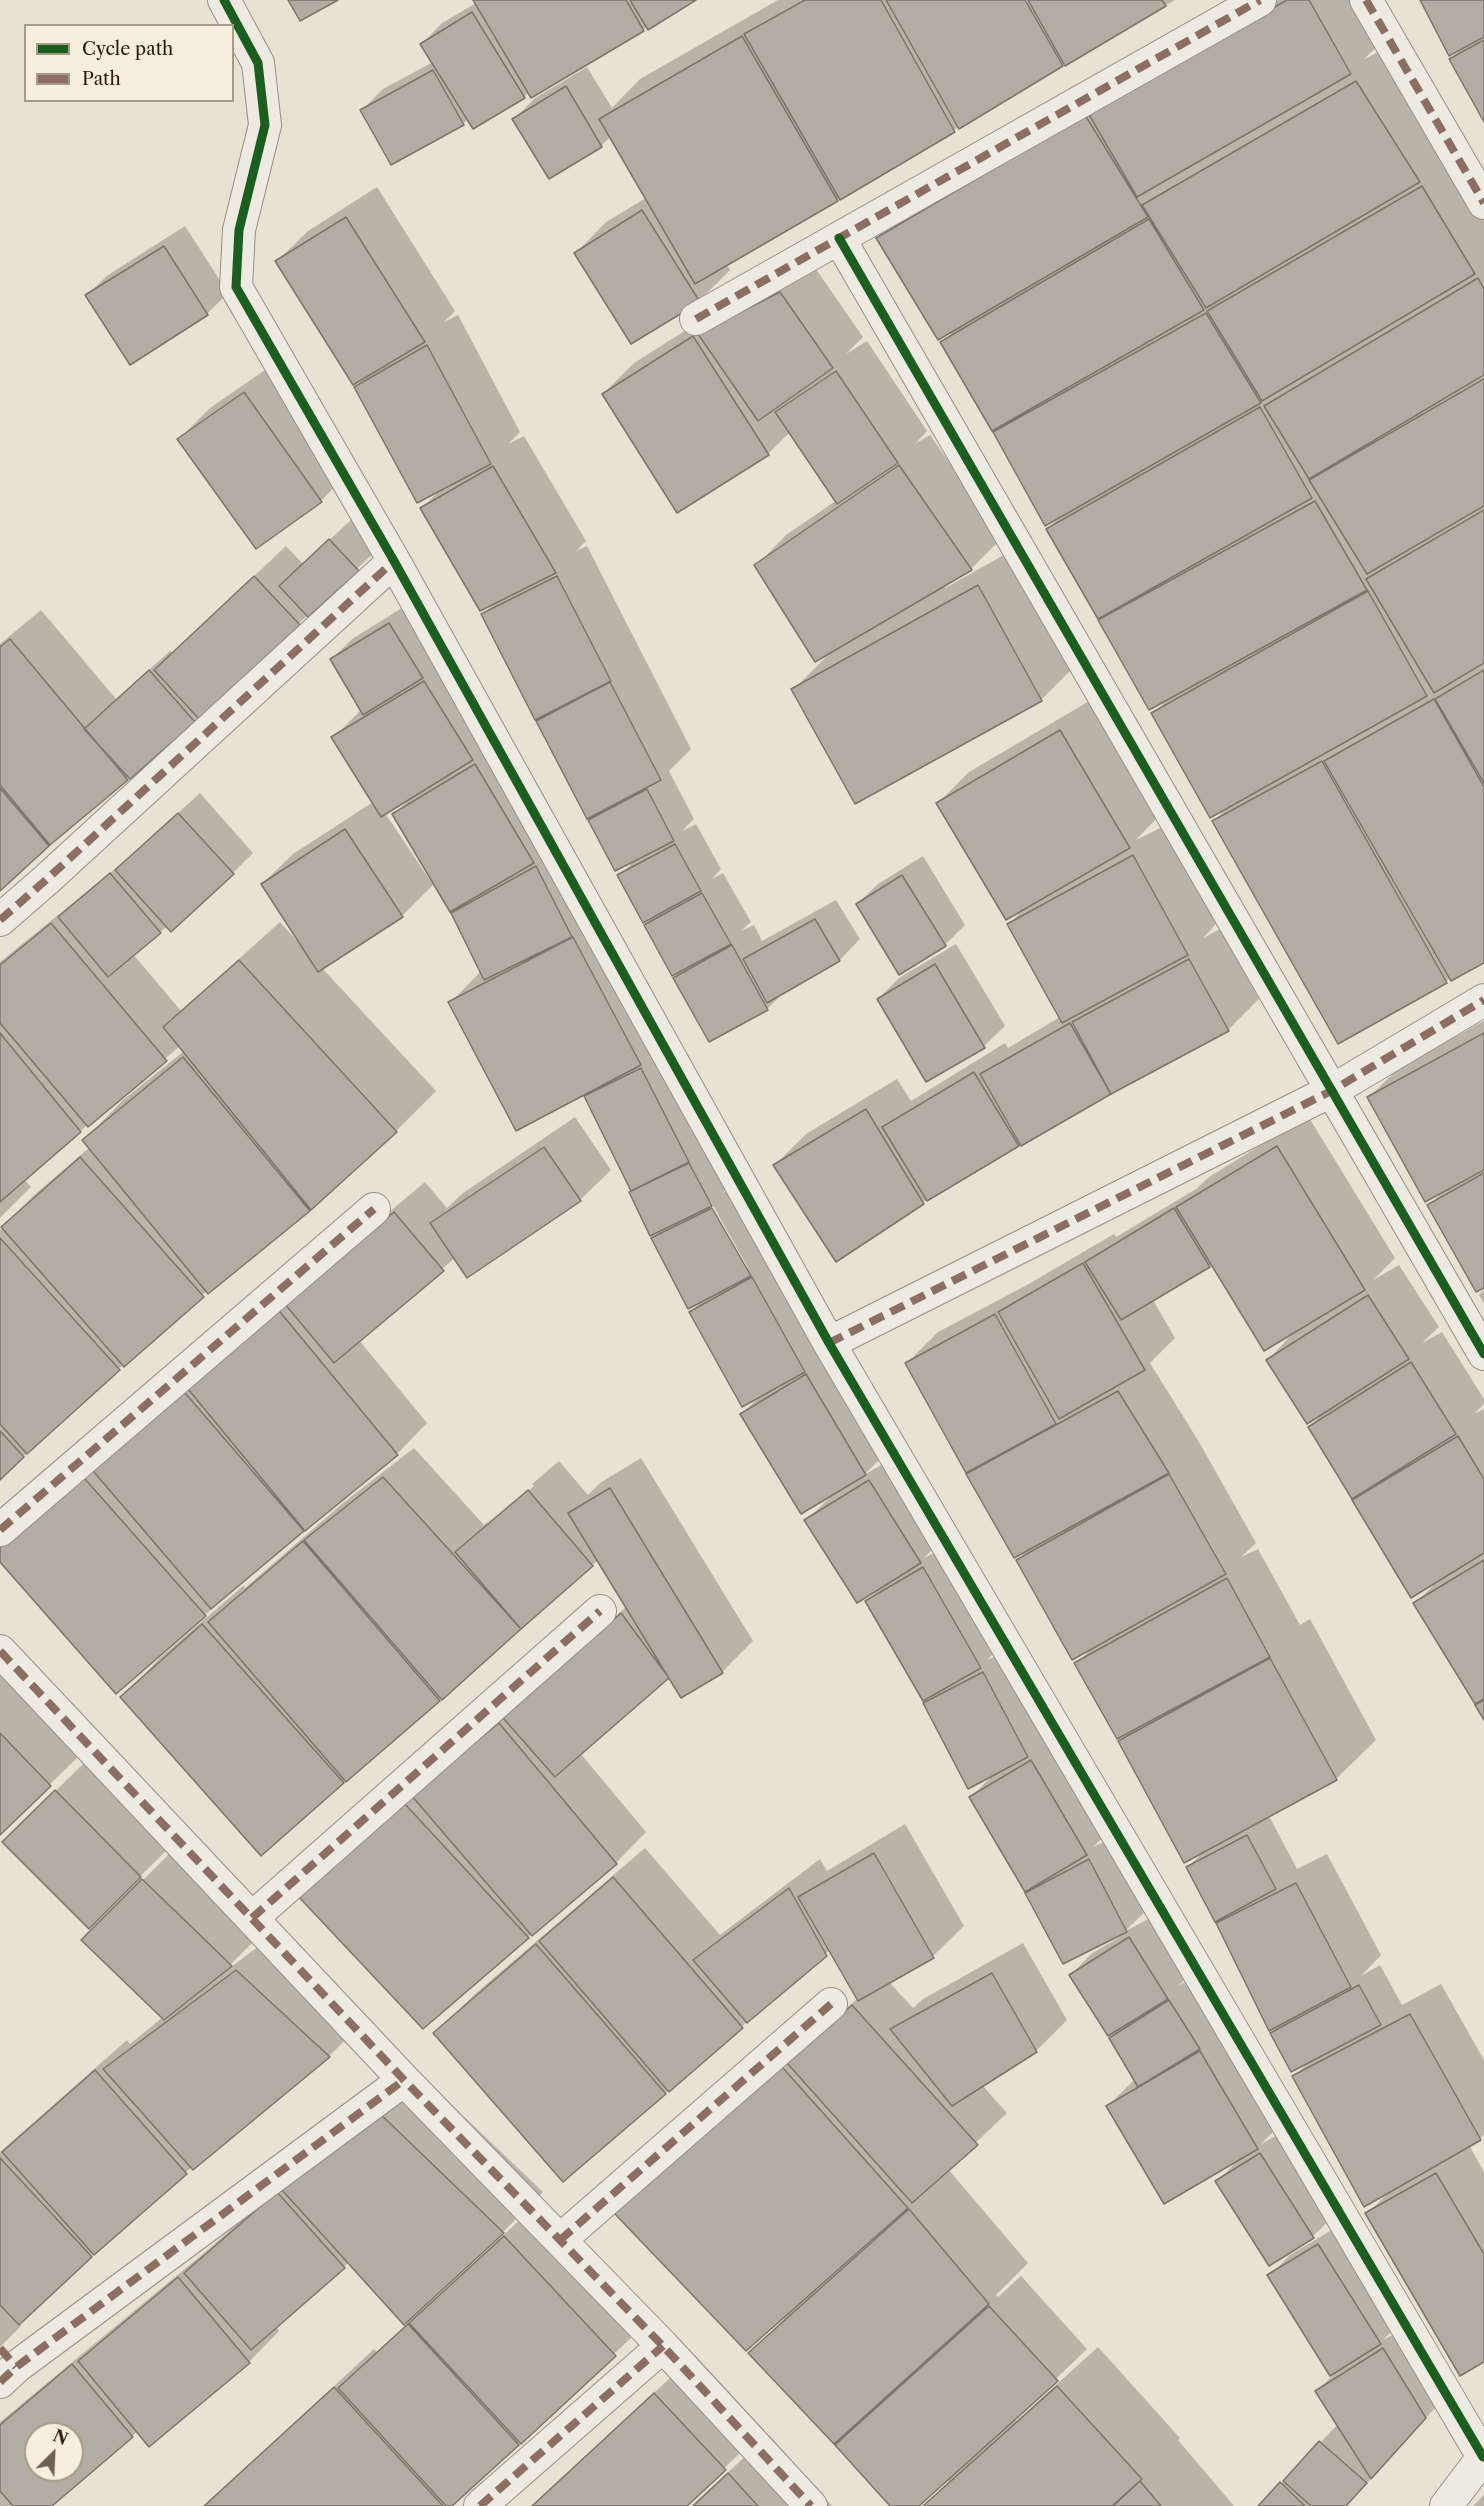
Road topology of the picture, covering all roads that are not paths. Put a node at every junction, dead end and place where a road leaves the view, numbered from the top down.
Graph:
1 (224, 0) edge
2 (1260, 0) edge
3 (1365, 0) edge
4 (1484, 203) edge
5 (838, 238) junction
6 (696, 319) dead end
7 (394, 561) junction
8 (0, 920) edge
9 (1484, 1000) edge
10 (1333, 1090) junction
11 (374, 1209) dead end
12 (829, 1343) junction
13 (1484, 1354) edge
14 (0, 1530) edge
15 (600, 1611) dead end
16 (0, 1651) edge
17 (252, 1918) junction
18 (831, 2004) dead end
19 (404, 2080) junction
20 (560, 2240) junction
21 (663, 2346) junction
22 (5, 2366) edge
23 (1483, 2457) edge
24 (480, 2506) edge
25 (811, 2506) edge
26 (1446, 2506) edge

1 - 7 street
2 - 5 street
3 - 4 street
5 - 6 street
5 - 10 street
7 - 8 street
7 - 12 street
9 - 10 street
10 - 12 street
10 - 13 street
11 - 14 street
12 - 23 street
15 - 17 street
16 - 17 street
17 - 19 street
18 - 20 street
19 - 20 street
19 - 22 street
20 - 21 street
21 - 24 street
21 - 25 street
23 - 26 street

